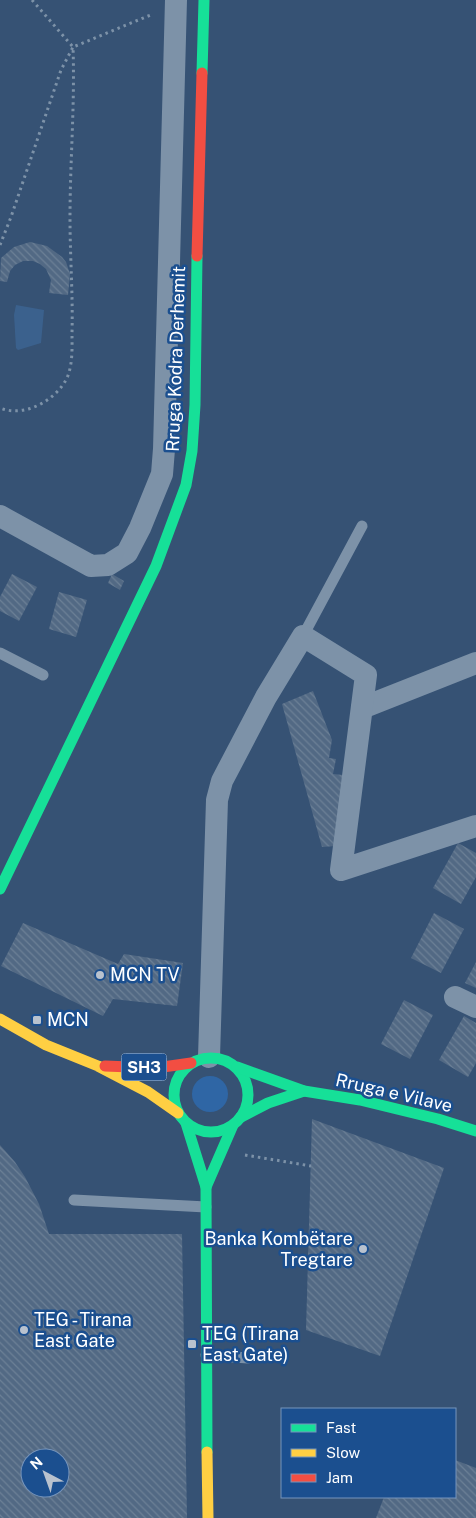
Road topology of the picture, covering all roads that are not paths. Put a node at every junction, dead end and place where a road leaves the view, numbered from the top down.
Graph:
1 (204, 0) edge
2 (176, 2) edge
3 (0, 516) edge
4 (362, 526) dead end
5 (128, 553) junction
6 (156, 566) junction
7 (303, 636) junction
8 (0, 653) edge
9 (476, 663) edge
10 (43, 675) dead end
11 (362, 708) junction
12 (476, 826) edge
13 (0, 889) edge
14 (455, 997) dead end
15 (476, 1007) edge
16 (0, 1019) edge
17 (200, 1060) junction
18 (98, 1066) junction
19 (236, 1067) junction
20 (304, 1091) junction
21 (178, 1113) junction
22 (237, 1121) junction
23 (186, 1123) junction
24 (476, 1131) edge
25 (206, 1187) junction
26 (74, 1200) dead end
27 (206, 1207) junction
28 (206, 1355) junction
29 (248, 1358) dead end
30 (208, 1518) edge

1 - 6 street, Rruga Kodra Derhemit
2 - 5 street
3 - 5 street
4 - 7 lane
5 - 6 street
6 - 13 street, Rruga Kodra Derhemit
7 - 11 street
7 - 17 street
8 - 10 lane
9 - 11 street
11 - 12 street
14 - 15 street
16 - 18 street, SH3
17 - 18 street, SH3
17 - 19 street
17 - 21 street
18 - 21 street, SH3
19 - 20 street, Rruga e Vilave
19 - 22 street
20 - 22 street, Rruga e Vilave
20 - 24 street, Rruga e Vilave
21 - 23 street
22 - 23 street
22 - 25 street
23 - 25 street
25 - 27 street
26 - 27 lane
27 - 28 street
28 - 29 lane
28 - 30 street

